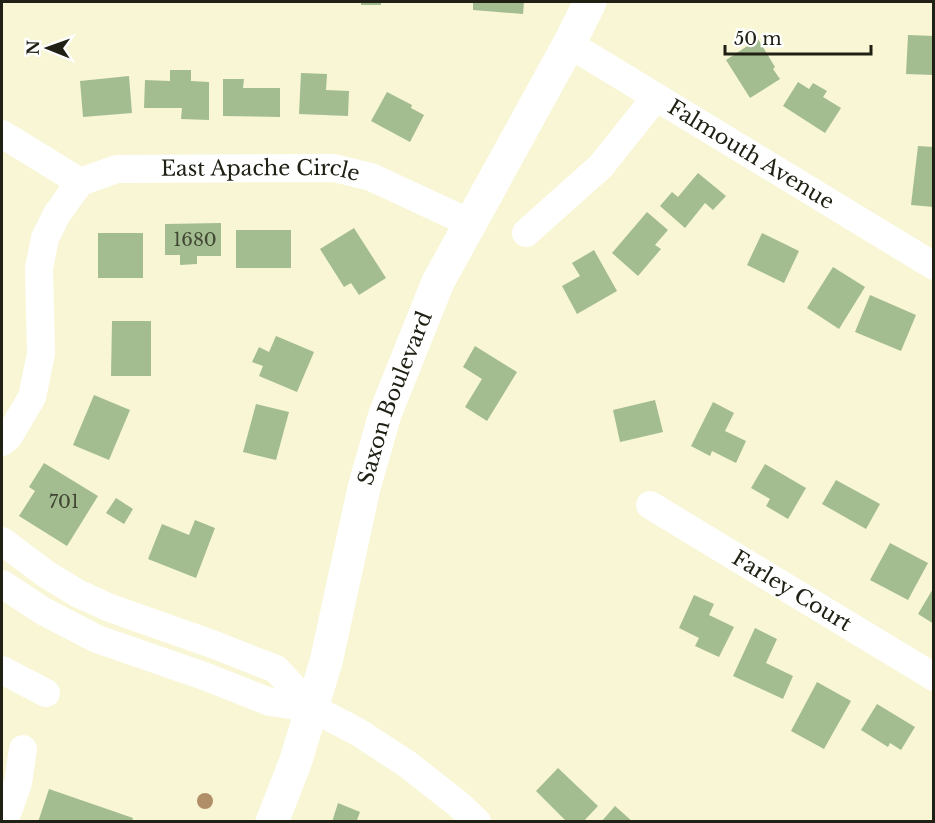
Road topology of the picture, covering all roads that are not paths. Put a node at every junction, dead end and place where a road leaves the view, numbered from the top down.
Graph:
1 (590, 2) edge
2 (569, 44) junction
3 (656, 97) junction
4 (2, 134) edge
5 (80, 182) junction
6 (470, 223) junction
7 (526, 233) dead end
8 (933, 266) edge
9 (2, 442) edge
10 (650, 505) dead end
11 (2, 541) edge
12 (2, 584) edge
13 (2, 670) edge
14 (933, 677) edge
15 (46, 693) dead end
16 (312, 708) junction
17 (23, 749) dead end
18 (4, 822) edge
19 (272, 822) edge
20 (477, 822) edge

1 - 2 main road, Saxon Boulevard
2 - 3 street, Falmouth Avenue
2 - 6 main road, Saxon Boulevard
3 - 7 street
3 - 8 street, Falmouth Avenue
4 - 5 street
5 - 6 street, East Apache Circle
5 - 9 street
6 - 16 main road, Saxon Boulevard
10 - 14 street, Farley Court
11 - 16 street
12 - 16 street
13 - 15 street
16 - 19 main road, Saxon Boulevard
16 - 20 street
17 - 18 street

